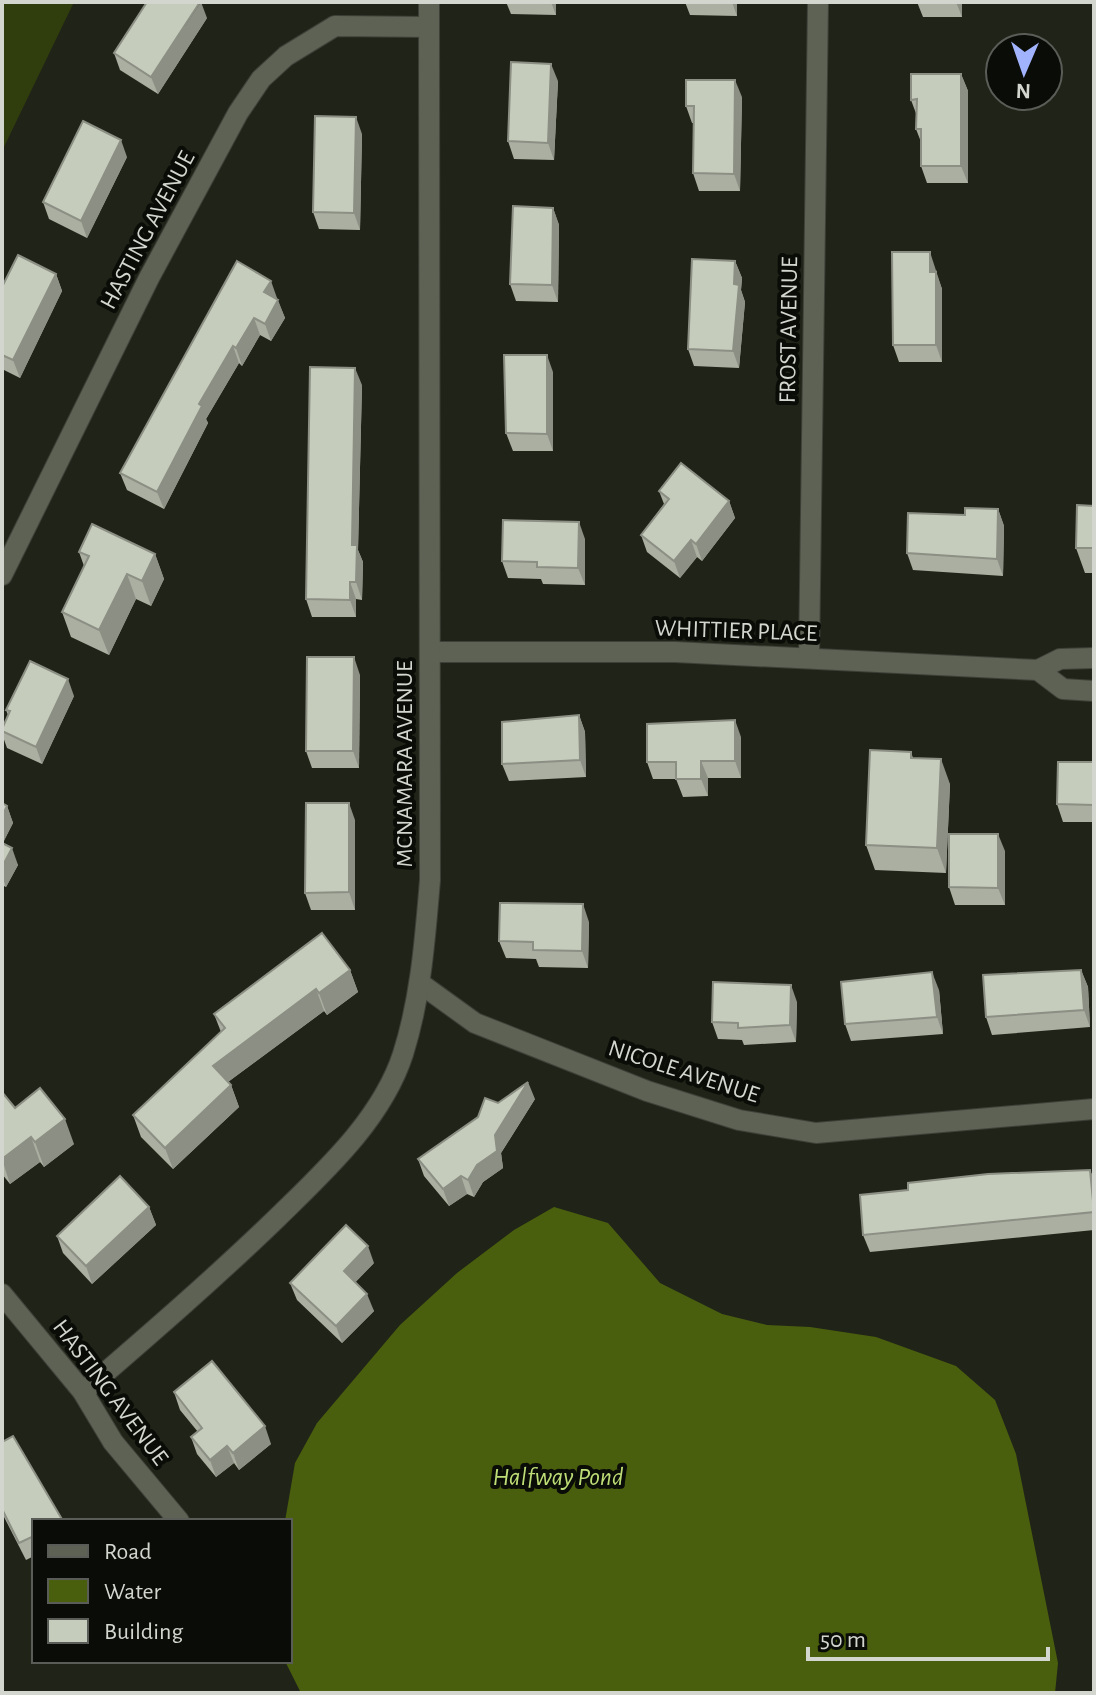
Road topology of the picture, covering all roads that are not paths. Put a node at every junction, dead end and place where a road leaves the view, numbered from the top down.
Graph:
1 (429, 2) edge
2 (818, 2) edge
3 (429, 27) junction
4 (2, 575) edge
5 (431, 652) junction
6 (809, 658) junction
7 (1094, 658) edge
8 (1038, 670) junction
9 (1094, 691) edge
10 (421, 984) junction
11 (1094, 1109) edge
12 (2, 1294) edge
13 (83, 1392) junction
14 (177, 1519) edge

1 - 3 street, MCNAMARA AVENUE
2 - 6 street, FROST AVENUE
3 - 4 street, HASTING AVENUE
3 - 5 street, MCNAMARA AVENUE
5 - 6 street, WHITTIER PLACE
5 - 10 street, MCNAMARA AVENUE
6 - 8 street, WHITTIER PLACE
7 - 8 street, WHITTIER PLACE
8 - 9 street, WHITTIER PLACE
10 - 11 street, NICOLE AVENUE
10 - 13 street, MCNAMARA AVENUE
12 - 13 street, HASTING AVENUE
13 - 14 street, HASTING AVENUE

